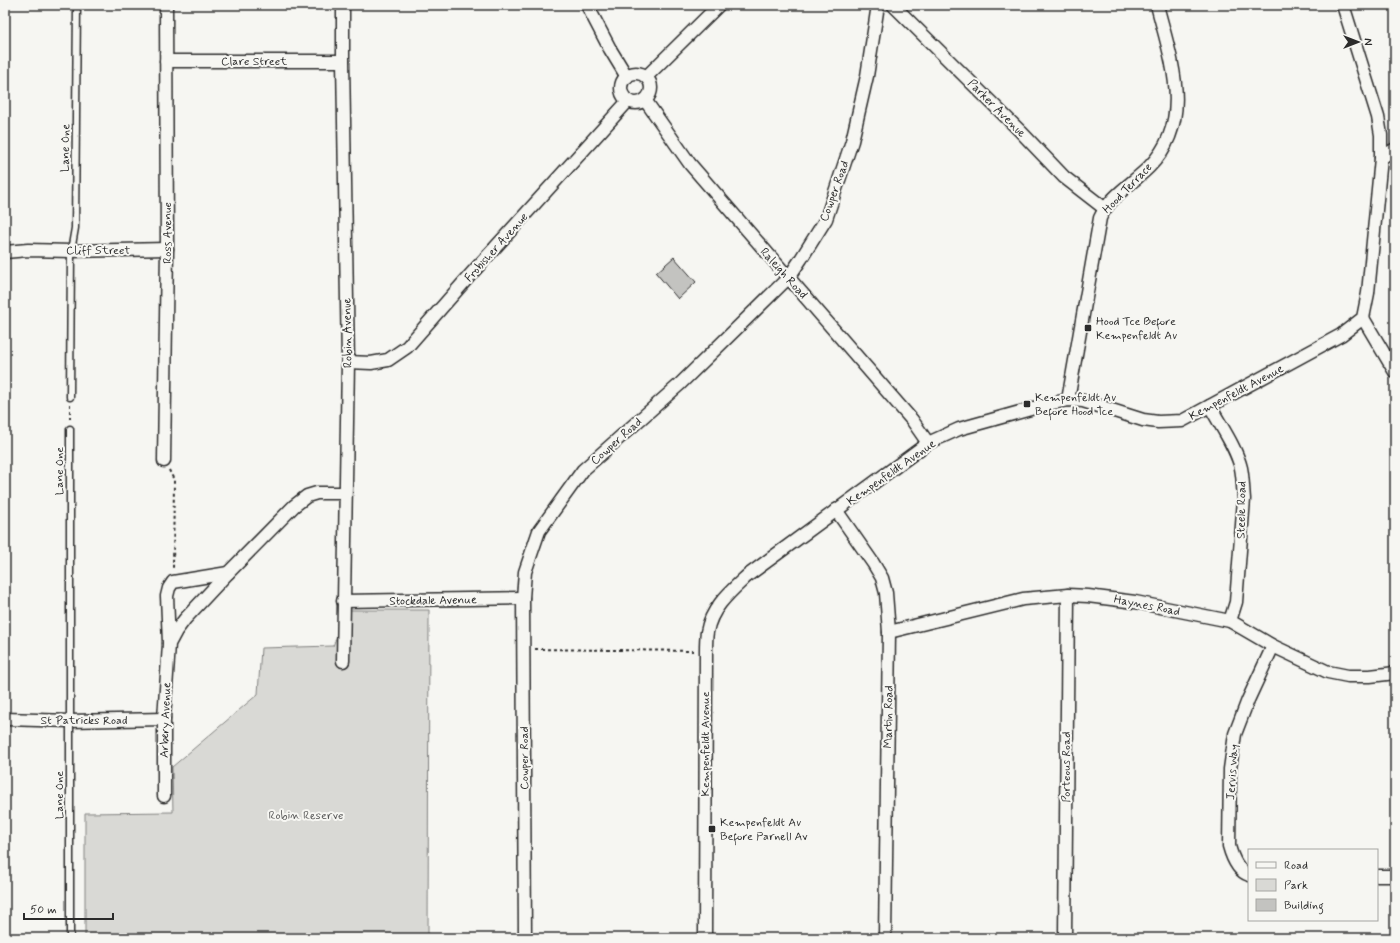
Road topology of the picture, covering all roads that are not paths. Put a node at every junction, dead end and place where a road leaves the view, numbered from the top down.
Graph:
1 (77, 5) edge
2 (166, 5) edge
3 (343, 5) edge
4 (587, 5) edge
5 (719, 5) edge
6 (878, 5) edge
7 (893, 5) edge
8 (1157, 5) edge
9 (1343, 5) edge
10 (343, 61) junction
11 (166, 62) junction
12 (627, 77) junction
13 (646, 77) junction
14 (645, 100) junction
15 (628, 101) junction
16 (1395, 149) edge
17 (1381, 158) junction
18 (1104, 208) junction
19 (5, 245) edge
20 (167, 249) junction
21 (28, 250) junction
22 (70, 250) junction
23 (5, 252) edge
24 (788, 277) junction
25 (1363, 318) junction
26 (348, 362) junction
27 (1395, 372) edge
28 (70, 397) road end
29 (1068, 400) junction
30 (1210, 406) junction
31 (70, 429) road end
32 (928, 443) junction
33 (164, 461) road end
34 (345, 493) junction
35 (836, 510) junction
36 (228, 573) junction
37 (1068, 596) junction
38 (523, 598) junction
39 (343, 601) junction
40 (1230, 621) junction
41 (889, 632) junction
42 (169, 644) junction
43 (1273, 646) junction
44 (343, 661) dead end
45 (1395, 673) edge
46 (5, 719) edge
47 (164, 719) junction
48 (70, 721) junction
49 (164, 796) dead end
50 (1248, 875) edge
51 (1378, 876) edge
52 (1395, 876) edge
53 (70, 938) edge
54 (524, 938) edge
55 (705, 938) edge
56 (885, 938) edge
57 (1065, 938) edge

1 - 22 lane, Lane One
2 - 11 street, Ross Avenue
3 - 10 street, Robin Avenue
4 - 12 street
5 - 13 street
6 - 24 street, Cowper Road
7 - 18 street, Parker Avenue
8 - 18 street, Hood Terrace
9 - 17 street
10 - 11 street, Clare Street
10 - 26 street, Robin Avenue
11 - 20 street, Ross Avenue
12 - 13 street
12 - 15 street
13 - 14 street
14 - 15 street
14 - 24 street, Raleigh Road
15 - 26 street, Frobisher Avenue
16 - 17 street
17 - 25 street
18 - 29 street, Hood Terrace
19 - 21 street, Cliff Street
20 - 22 street, Cliff Street
20 - 33 street, Ross Avenue
21 - 22 street, Cliff Street
21 - 23 street, Cliff Street
22 - 28 lane, Lane One
24 - 32 street, Raleigh Road
24 - 38 street, Cowper Road
25 - 27 street
25 - 30 street, Kempenfeldt Avenue
26 - 34 street, Robin Avenue
29 - 30 street, Kempenfeldt Avenue
29 - 32 street, Kempenfeldt Avenue
30 - 40 street, Steele Road
31 - 48 lane, Lane One
32 - 35 street, Kempenfeldt Avenue
34 - 36 street, Arbery Avenue
34 - 39 street, Robin Avenue
35 - 41 street, Martin Road
35 - 55 street, Kempenfeldt Avenue
36 - 42 street, Arbery Avenue
36 - 42 street, Arbery Avenue
37 - 40 street, Haynes Road
37 - 41 street, Haynes Road
37 - 57 street, Porteous Road
38 - 39 street, Stockdale Avenue
38 - 54 street, Cowper Road
39 - 44 street, Robin Avenue
40 - 43 street, Haynes Road
41 - 56 street, Martin Road
42 - 47 street, Arbery Avenue
43 - 45 street, Haynes Road
43 - 50 street, Jervis Way
46 - 48 street, St Patricks Road
47 - 48 street, St Patricks Road
47 - 49 street, Arbery Avenue
48 - 53 lane, Lane One
51 - 52 street

